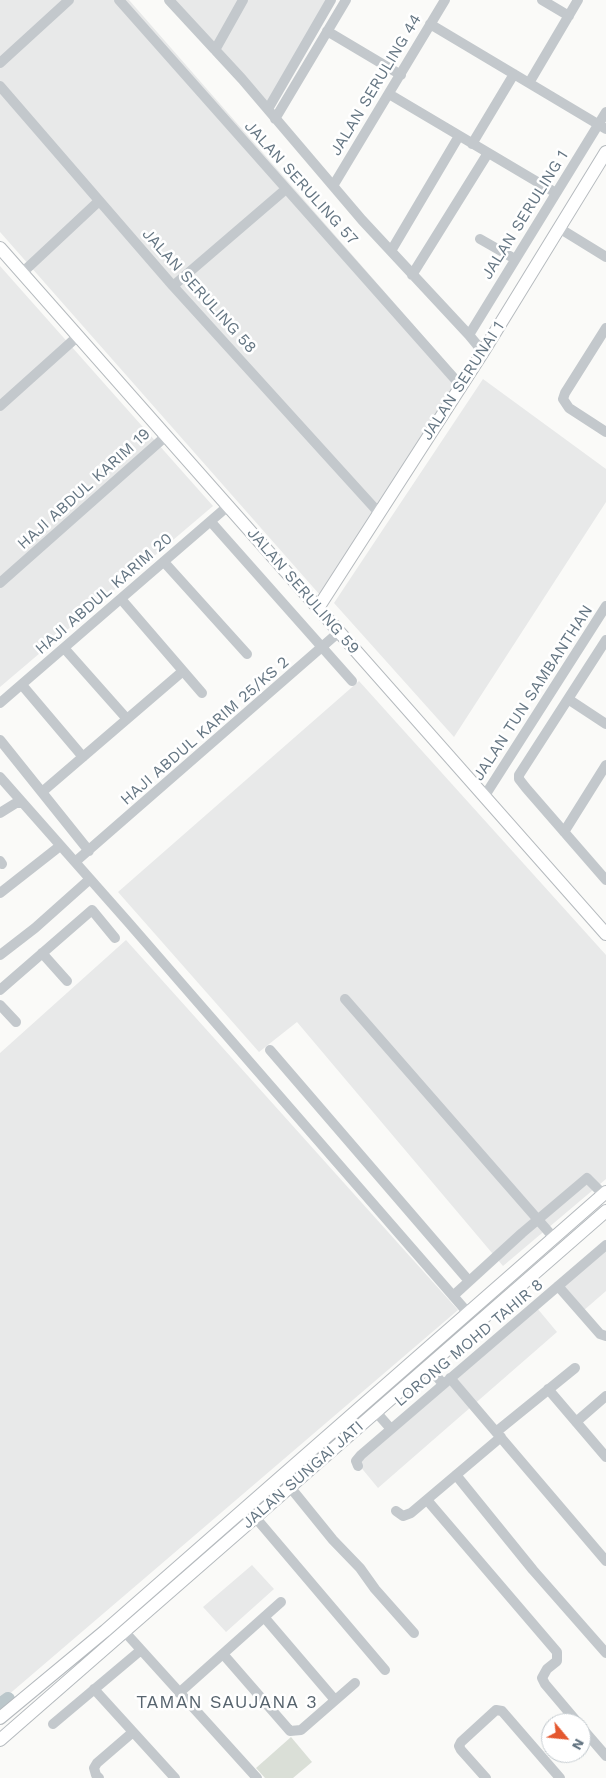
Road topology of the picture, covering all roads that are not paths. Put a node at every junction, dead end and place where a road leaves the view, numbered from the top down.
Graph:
1 (69, 0) edge
2 (118, 0) edge
3 (169, 0) edge
4 (243, 0) edge
5 (331, 0) edge
6 (346, 0) edge
7 (445, 0) edge
8 (542, 0) edge
9 (578, 0) edge
10 (569, 16) junction
11 (430, 24) junction
12 (327, 31) junction
13 (215, 50) junction
14 (0, 63) edge
15 (401, 74) junction
16 (514, 74) junction
17 (529, 83) junction
18 (0, 86) edge
19 (389, 94) junction
20 (268, 109) junction
21 (606, 112) edge
22 (275, 118) junction
23 (602, 126) edge
24 (459, 136) junction
25 (472, 144) junction
26 (606, 152) edge
27 (488, 153) junction
28 (333, 186) junction
29 (286, 189) junction
30 (556, 193) junction
31 (99, 201) junction
32 (559, 228) junction
33 (480, 239) dead end
34 (0, 248) edge
35 (391, 251) junction
36 (606, 258) edge
37 (516, 259) junction
38 (22, 273) junction
39 (412, 275) junction
40 (173, 286) junction
41 (606, 328) edge
42 (469, 335) junction
43 (78, 336) junction
44 (483, 352) junction
45 (461, 386) junction
46 (0, 406) edge
47 (606, 432) edge
48 (166, 436) junction
49 (228, 506) junction
50 (379, 512) junction
51 (211, 522) junction
52 (164, 562) junction
53 (0, 583) edge
54 (121, 599) junction
55 (606, 606) edge
56 (318, 608) junction
57 (339, 632) junction
58 (600, 636) edge
59 (64, 648) junction
60 (322, 648) junction
61 (247, 654) dead end
62 (183, 671) junction
63 (352, 681) dead end
64 (22, 685) junction
65 (202, 693) dead end
66 (568, 699) junction
67 (0, 703) edge
68 (127, 719) junction
69 (606, 724) edge
70 (0, 740) edge
71 (83, 757) junction
72 (606, 765) edge
73 (0, 777) edge
74 (42, 792) junction
75 (484, 797) junction
76 (23, 803) junction
77 (0, 813) edge
78 (564, 832) junction
79 (60, 846) junction
80 (89, 850) junction
81 (75, 862) junction
82 (90, 879) junction
83 (606, 880) edge
84 (0, 893) edge
85 (606, 934) edge
86 (115, 938) dead end
87 (42, 953) junction
88 (0, 955) edge
89 (67, 980) dead end
90 (0, 990) edge
91 (345, 999) dead end
92 (0, 1005) edge
93 (16, 1022) dead end
94 (270, 1050) dead end
95 (605, 1193) edge
96 (606, 1211) edge
97 (538, 1220) junction
98 (554, 1238) junction
99 (606, 1245) edge
100 (469, 1280) junction
101 (558, 1286) junction
102 (453, 1296) junction
103 (468, 1313) junction
104 (606, 1336) edge
105 (428, 1366) junction
106 (575, 1368) dead end
107 (447, 1381) junction
108 (548, 1389) junction
109 (606, 1396) edge
110 (376, 1412) junction
111 (576, 1422) junction
112 (390, 1429) junction
113 (498, 1435) junction
114 (606, 1457) edge
115 (358, 1466) dead end
116 (456, 1475) junction
117 (290, 1487) junction
118 (427, 1500) junction
119 (396, 1511) dead end
120 (255, 1517) junction
121 (606, 1561) edge
122 (281, 1602) dead end
123 (264, 1617) junction
124 (124, 1631) junction
125 (414, 1633) dead end
126 (141, 1650) junction
127 (606, 1653) edge
128 (222, 1654) junction
129 (385, 1670) dead end
130 (355, 1684) dead end
131 (94, 1689) junction
132 (179, 1693) junction
133 (336, 1700) junction
134 (570, 1713) edge
135 (0, 1718) edge
136 (53, 1724) dead end
137 (134, 1732) junction
138 (591, 1739) edge
139 (0, 1740) edge
140 (606, 1756) edge
141 (97, 1776) edge
142 (175, 1778) edge
143 (257, 1778) edge
144 (486, 1778) edge
145 (560, 1778) edge

1 - 14 street
2 - 29 street, JALAN SERULING 57
3 - 13 street, JALAN SERULING 57
4 - 13 street
5 - 20 street
6 - 12 street
7 - 11 street, JALAN SERULING 44
8 - 10 street
9 - 10 street
10 - 17 street
11 - 15 street, JALAN SERULING 44
11 - 16 street
12 - 15 street
12 - 22 street
13 - 20 street, JALAN SERULING 57
15 - 19 street, JALAN SERULING 44
16 - 17 street
16 - 25 street
17 - 23 street
18 - 31 street, JALAN SERULING 58
19 - 24 street
19 - 28 street, JALAN SERULING 44
20 - 22 street, JALAN SERULING 57
21 - 23 street, JALAN SERULING 1
22 - 28 street, JALAN SERULING 57
23 - 30 street, JALAN SERULING 1
24 - 25 street
24 - 35 street
25 - 27 street
26 - 32 main road, JALAN SERUNAI 1
27 - 30 street
27 - 39 street
28 - 35 street, JALAN SERULING 57
29 - 40 street
29 - 45 street, JALAN SERULING 57
30 - 37 street, JALAN SERULING 1
31 - 38 street
31 - 40 street, JALAN SERULING 58
32 - 36 street
32 - 44 main road, JALAN SERUNAI 1
33 - 37 street
34 - 38 main road, JALAN SERULING 59
35 - 39 street, JALAN SERULING 57
37 - 42 street, JALAN SERULING 1
38 - 43 main road, JALAN SERULING 59
39 - 42 street, JALAN SERULING 57
40 - 50 street, JALAN SERULING 58
41 - 47 street
42 - 44 street, JALAN SERULING 57
43 - 46 street
43 - 48 main road, JALAN SERULING 59
44 - 45 main road, JALAN SERUNAI 1
45 - 50 main road, JALAN SERUNAI 1
48 - 49 main road, JALAN SERULING 59
48 - 53 street, HAJI ABDUL KARIM 19
49 - 51 street, HAJI ABDUL KARIM 20
49 - 56 main road, JALAN SERULING 59
50 - 56 main road, JALAN SERUNAI 1
51 - 52 street, HAJI ABDUL KARIM 20
51 - 60 street
52 - 54 street, HAJI ABDUL KARIM 20
52 - 61 street
54 - 59 street, HAJI ABDUL KARIM 20
54 - 62 street
55 - 58 street, JALAN TUN SAMBANTHAN
56 - 57 main road, JALAN SERULING 59
57 - 60 street, HAJI ABDUL KARIM 25/KS 2
57 - 75 main road, JALAN SERULING 59
58 - 66 street
58 - 75 street, JALAN TUN SAMBANTHAN
59 - 64 street, HAJI ABDUL KARIM 20
59 - 68 street
60 - 63 street
60 - 80 street, HAJI ABDUL KARIM 25/KS 2
62 - 65 street
62 - 68 street
64 - 67 street, HAJI ABDUL KARIM 20
64 - 71 street
66 - 69 street
66 - 78 street
68 - 71 street
70 - 74 street
71 - 74 street
72 - 78 street
73 - 76 street
74 - 80 street
75 - 85 main road, JALAN SERULING 59
76 - 77 street
76 - 79 street
78 - 83 street
79 - 81 street
79 - 84 street
80 - 81 street, HAJI ABDUL KARIM 25/KS 2
81 - 82 street
82 - 88 street
82 - 102 street
86 - 87 street
87 - 89 street
87 - 90 street
91 - 97 street
92 - 93 street
94 - 100 street
95 - 97 street
95 - 98 main road, JALAN SUNGAI JATI
96 - 105 main road, JALAN SUNGAI JATI
97 - 98 street
97 - 100 street
98 - 103 main road, JALAN SUNGAI JATI
99 - 101 street, LORONG MOHD TAHIR 8
100 - 102 street
101 - 104 street
101 - 107 street, LORONG MOHD TAHIR 8
102 - 103 street
103 - 135 main road, JALAN SUNGAI JATI
105 - 107 street
105 - 110 main road, JALAN SUNGAI JATI
106 - 108 street
107 - 112 street, LORONG MOHD TAHIR 8
107 - 113 street
108 - 111 street
108 - 113 street
109 - 111 street
110 - 112 street
110 - 117 main road, JALAN SUNGAI JATI
111 - 114 street
112 - 115 street, LORONG MOHD TAHIR 8
113 - 116 street
113 - 121 street
116 - 118 street
116 - 127 street
117 - 120 main road, JALAN SUNGAI JATI
117 - 125 street
118 - 119 street
118 - 134 street
120 - 124 main road, JALAN SUNGAI JATI
120 - 129 street
122 - 123 street
123 - 128 street
123 - 133 street
124 - 126 street
124 - 139 main road, JALAN SUNGAI JATI
126 - 131 street
126 - 132 street
128 - 132 street
128 - 133 street
130 - 133 street
131 - 136 street
131 - 137 street
132 - 143 street
137 - 141 street
137 - 142 street
138 - 140 street
144 - 145 street

